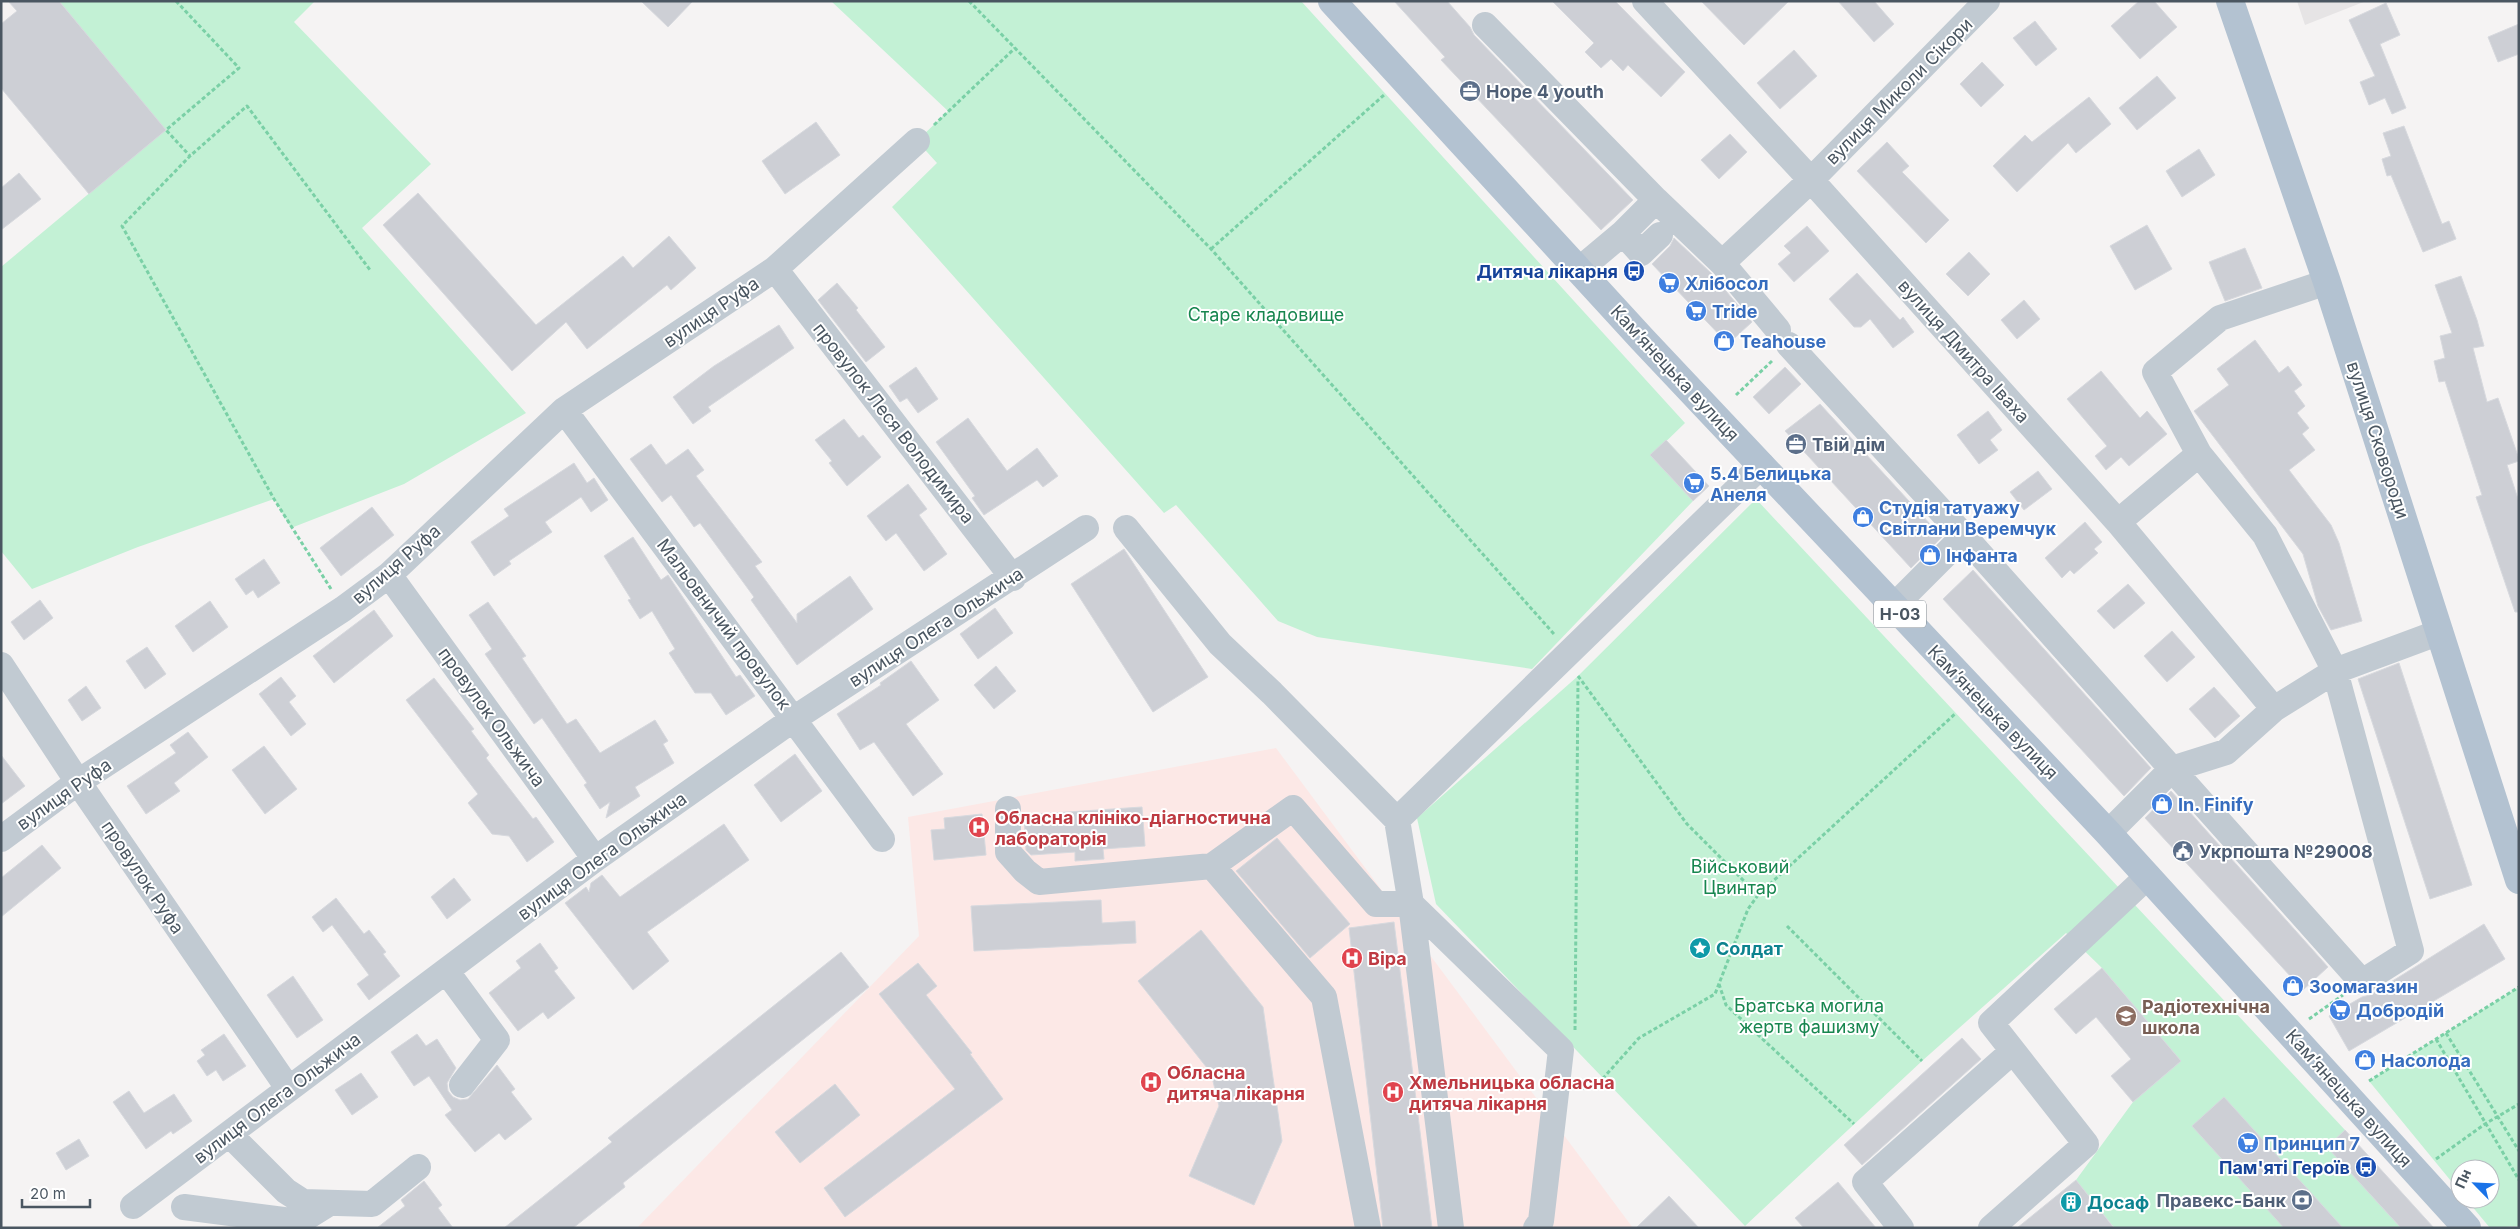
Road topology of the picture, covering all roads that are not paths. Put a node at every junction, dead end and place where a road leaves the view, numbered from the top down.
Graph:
1 (1332, 1) edge
2 (1645, 1) edge
3 (1987, 1) edge
4 (2230, 1) edge
5 (1485, 25) dead end
6 (916, 141) road end
7 (1811, 180) junction
8 (1656, 200) junction
9 (1623, 233) junction
10 (1660, 235) dead end
11 (1722, 263) junction
12 (775, 269) junction
13 (1580, 269) junction
14 (2327, 282) junction
15 (564, 410) junction
16 (2199, 454) junction
17 (1762, 465) junction
18 (2118, 522) junction
19 (1086, 528) dead end
20 (1126, 528) dead end
21 (1964, 536) junction
22 (389, 575) junction
23 (1013, 578) junction
24 (1893, 607) junction
25 (2440, 632) junction
26 (1, 665) edge
27 (2335, 671) junction
28 (2274, 709) junction
29 (795, 718) junction
30 (2172, 769) junction
31 (78, 782) junction
32 (1008, 809) dead end
33 (1397, 820) junction
34 (2108, 833) junction
35 (1, 839) edge
36 (882, 839) dead end
37 (595, 859) junction
38 (1212, 866) junction
39 (2148, 876) junction
40 (2519, 880) edge
41 (1411, 904) junction
42 (446, 972) junction
43 (2013, 1051) junction
44 (462, 1085) dead end
45 (288, 1088) junction
46 (229, 1134) junction
47 (418, 1167) dead end
48 (328, 1204) junction
49 (134, 1206) dead end
50 (184, 1208) dead end
51 (2464, 1226) edge
52 (1368, 1228) edge
53 (1451, 1228) edge
54 (1536, 1228) edge
55 (1901, 1228) edge
56 (1991, 1228) edge

1 - 13 main road, Камʼянецька вулиця / Н-03
2 - 7 street, вулиця Дмитра Іваха
3 - 7 street, вулиця Миколи Сікори
4 - 14 main road, вулиця Сковороди
5 - 8 street
6 - 12 street, вулиця Руфа
7 - 11 street, вулиця Миколи Сікори
7 - 18 street, вулиця Дмитра Іваха
8 - 9 street
8 - 11 street
9 - 10 street
9 - 13 street
11 - 21 street
12 - 15 street, вулиця Руфа
12 - 23 street, провулок Леся Володимира
13 - 17 main road, Камʼянецька вулиця / Н-03
14 - 16 street
14 - 25 main road, вулиця Сковороди
15 - 22 street, вулиця Руфа
15 - 29 street, Мальовничий провулок
16 - 18 street
16 - 27 street
17 - 24 main road, Камʼянецька вулиця / Н-03
17 - 33 street
18 - 28 street, вулиця Дмитра Іваха
19 - 23 street, вулиця Олега Ольжича
20 - 33 street
21 - 24 street
21 - 30 street
22 - 31 street, вулиця Руфа
22 - 37 street, провулок Ольжича
23 - 29 street, вулиця Олега Ольжича
24 - 34 main road, Камʼянецька вулиця / Н-03
25 - 27 street
25 - 40 main road, вулиця Сковороди
26 - 31 street, провулок Руфа
27 - 28 street
27 - 30 street
28 - 30 street
29 - 36 street, Мальовничий провулок
29 - 37 street, вулиця Олега Ольжича
30 - 34 street
31 - 35 street, вулиця Руфа
31 - 45 street, провулок Руфа
32 - 38 street
33 - 41 street
34 - 39 main road, Камʼянецька вулиця / Н-03
37 - 42 street, вулиця Олега Ольжича
38 - 41 street
38 - 52 street
39 - 43 street
39 - 51 main road, Камʼянецька вулиця / Н-03
41 - 53 street
41 - 54 street
42 - 44 street
42 - 45 street, вулиця Олега Ольжича
43 - 55 street
43 - 56 street
45 - 46 street, вулиця Олега Ольжича
46 - 48 street
46 - 49 street, вулиця Олега Ольжича
47 - 48 street
48 - 50 street

